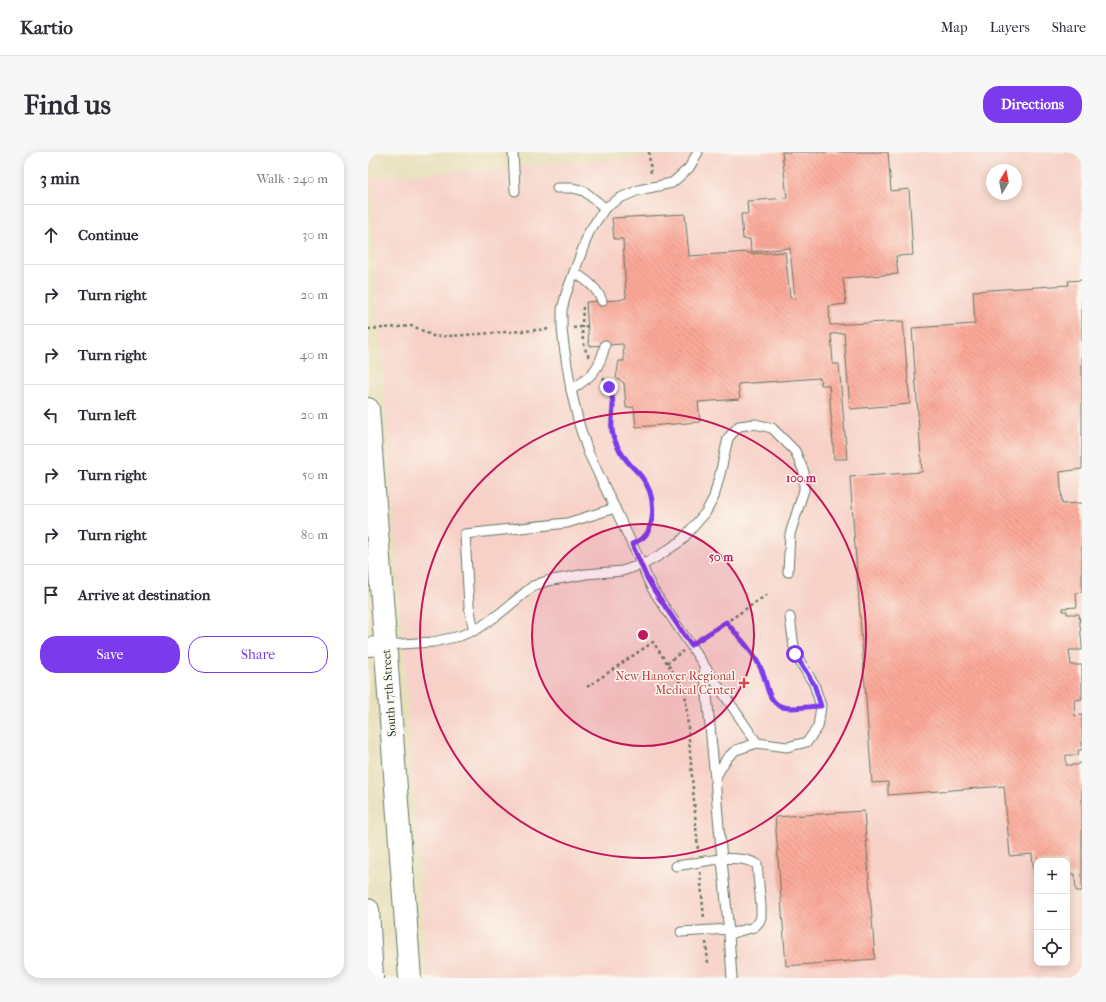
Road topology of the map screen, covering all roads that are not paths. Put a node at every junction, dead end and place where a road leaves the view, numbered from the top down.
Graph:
1 (513, 152) edge
2 (698, 152) edge
3 (556, 188) dead end
4 (515, 191) dead end
5 (605, 208) junction
6 (574, 272) junction
7 (602, 301) dead end
8 (605, 345) dead end
9 (571, 390) junction
10 (368, 409) edge
11 (615, 508) junction
12 (642, 565) junction
13 (788, 572) dead end
14 (790, 617) dead end
15 (474, 631) junction
16 (377, 646) edge
17 (704, 664) junction
18 (757, 742) junction
19 (715, 778) junction
20 (722, 859) junction
21 (676, 866) dead end
22 (368, 910) edge
23 (729, 931) junction
24 (681, 932) dead end
25 (372, 978) edge
26 (410, 978) edge
27 (732, 978) edge

1 - 4 lane
2 - 5 lane
3 - 5 lane
5 - 6 lane
6 - 7 lane
6 - 9 lane
8 - 9 lane
9 - 11 lane
10 - 16 main road, South 17th Street
11 - 12 lane
11 - 15 lane
12 - 13 lane
12 - 15 lane
12 - 17 lane
14 - 18 lane
15 - 16 lane
16 - 26 main road, South 17th Street
17 - 18 lane
17 - 19 lane
18 - 19 lane
19 - 20 lane
20 - 21 lane
20 - 23 lane
20 - 23 lane
22 - 25 main road
23 - 24 lane
23 - 27 lane

